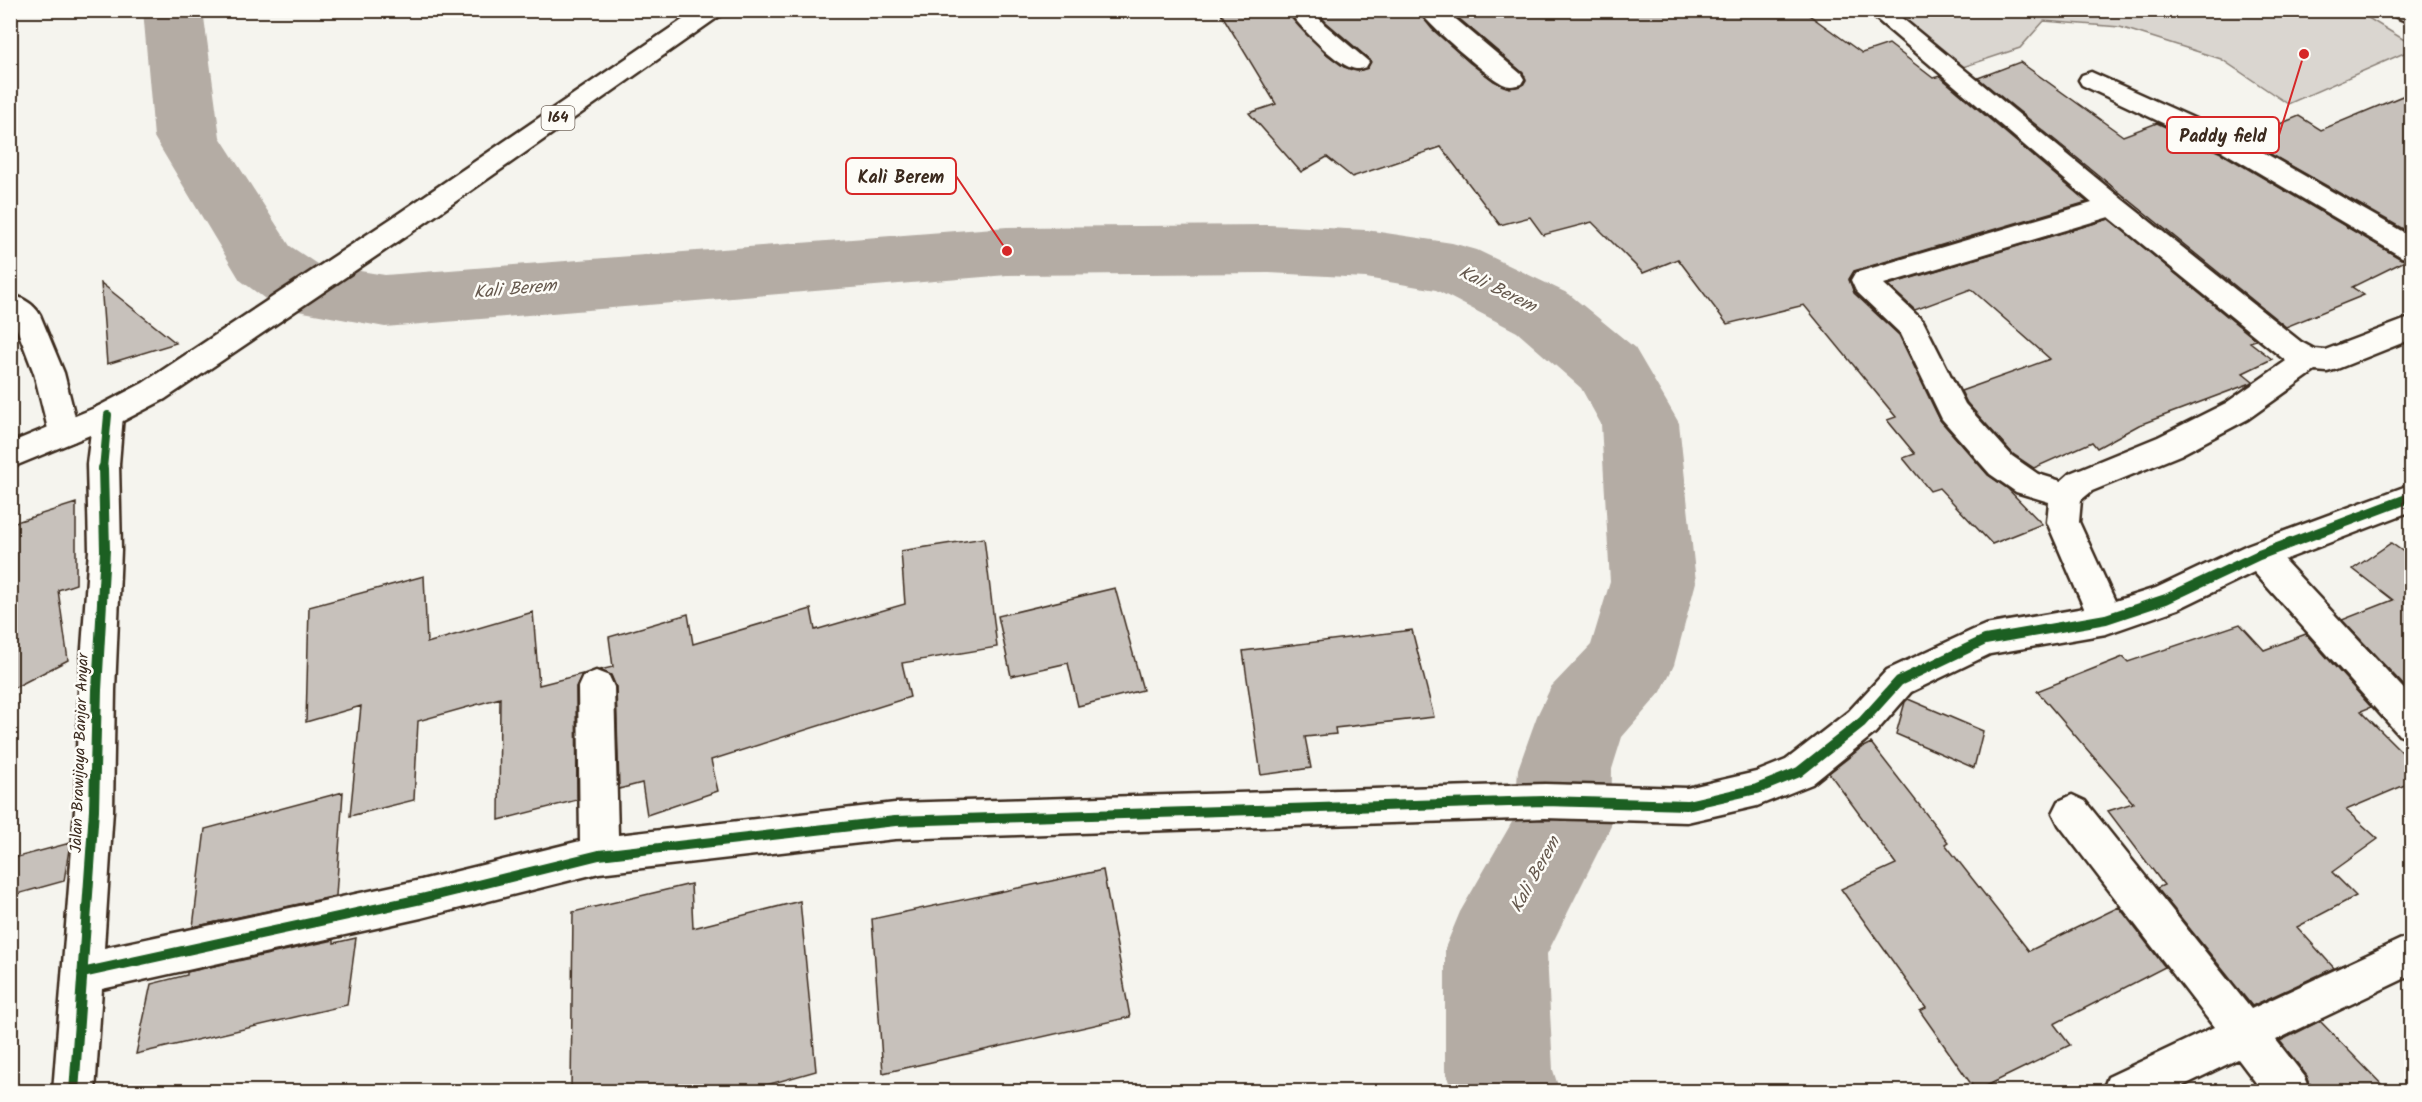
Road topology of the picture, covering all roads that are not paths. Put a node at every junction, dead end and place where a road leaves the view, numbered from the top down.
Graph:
1 (713, 10) edge
2 (1299, 10) edge
3 (1430, 10) edge
4 (1877, 10) edge
5 (2400, 10) edge
6 (2412, 17) edge
7 (1357, 62) dead end
8 (1512, 79) dead end
9 (2091, 80) dead end
10 (2113, 206) junction
11 (2412, 250) edge
12 (10, 304) edge
13 (2412, 327) edge
14 (2309, 360) junction
15 (108, 415) junction
16 (64, 433) junction
17 (10, 456) edge
18 (2066, 495) junction
19 (2412, 497) edge
20 (2259, 555) junction
21 (2106, 619) junction
22 (596, 687) dead end
23 (2412, 724) edge
24 (2072, 813) dead end
25 (599, 855) junction
26 (2412, 954) edge
27 (82, 973) junction
28 (2244, 1034) junction
29 (74, 1092) edge
30 (2123, 1092) edge
31 (2290, 1092) edge

1 - 15 street, 164
2 - 7 street
3 - 8 street
4 - 10 street
5 - 6 street
9 - 11 street
10 - 14 street
10 - 18 street
12 - 16 street
13 - 14 street
14 - 18 street
15 - 16 street, 164
15 - 27 street, Jalan Brawijaya Banjar Anyar
16 - 17 street, 164
18 - 21 street
19 - 20 street
20 - 21 street
20 - 23 street
21 - 25 street
22 - 25 street
24 - 28 street
25 - 27 street
26 - 28 street
27 - 29 street, Jalan Brawijaya Banjar Anyar
28 - 30 street
28 - 31 street

